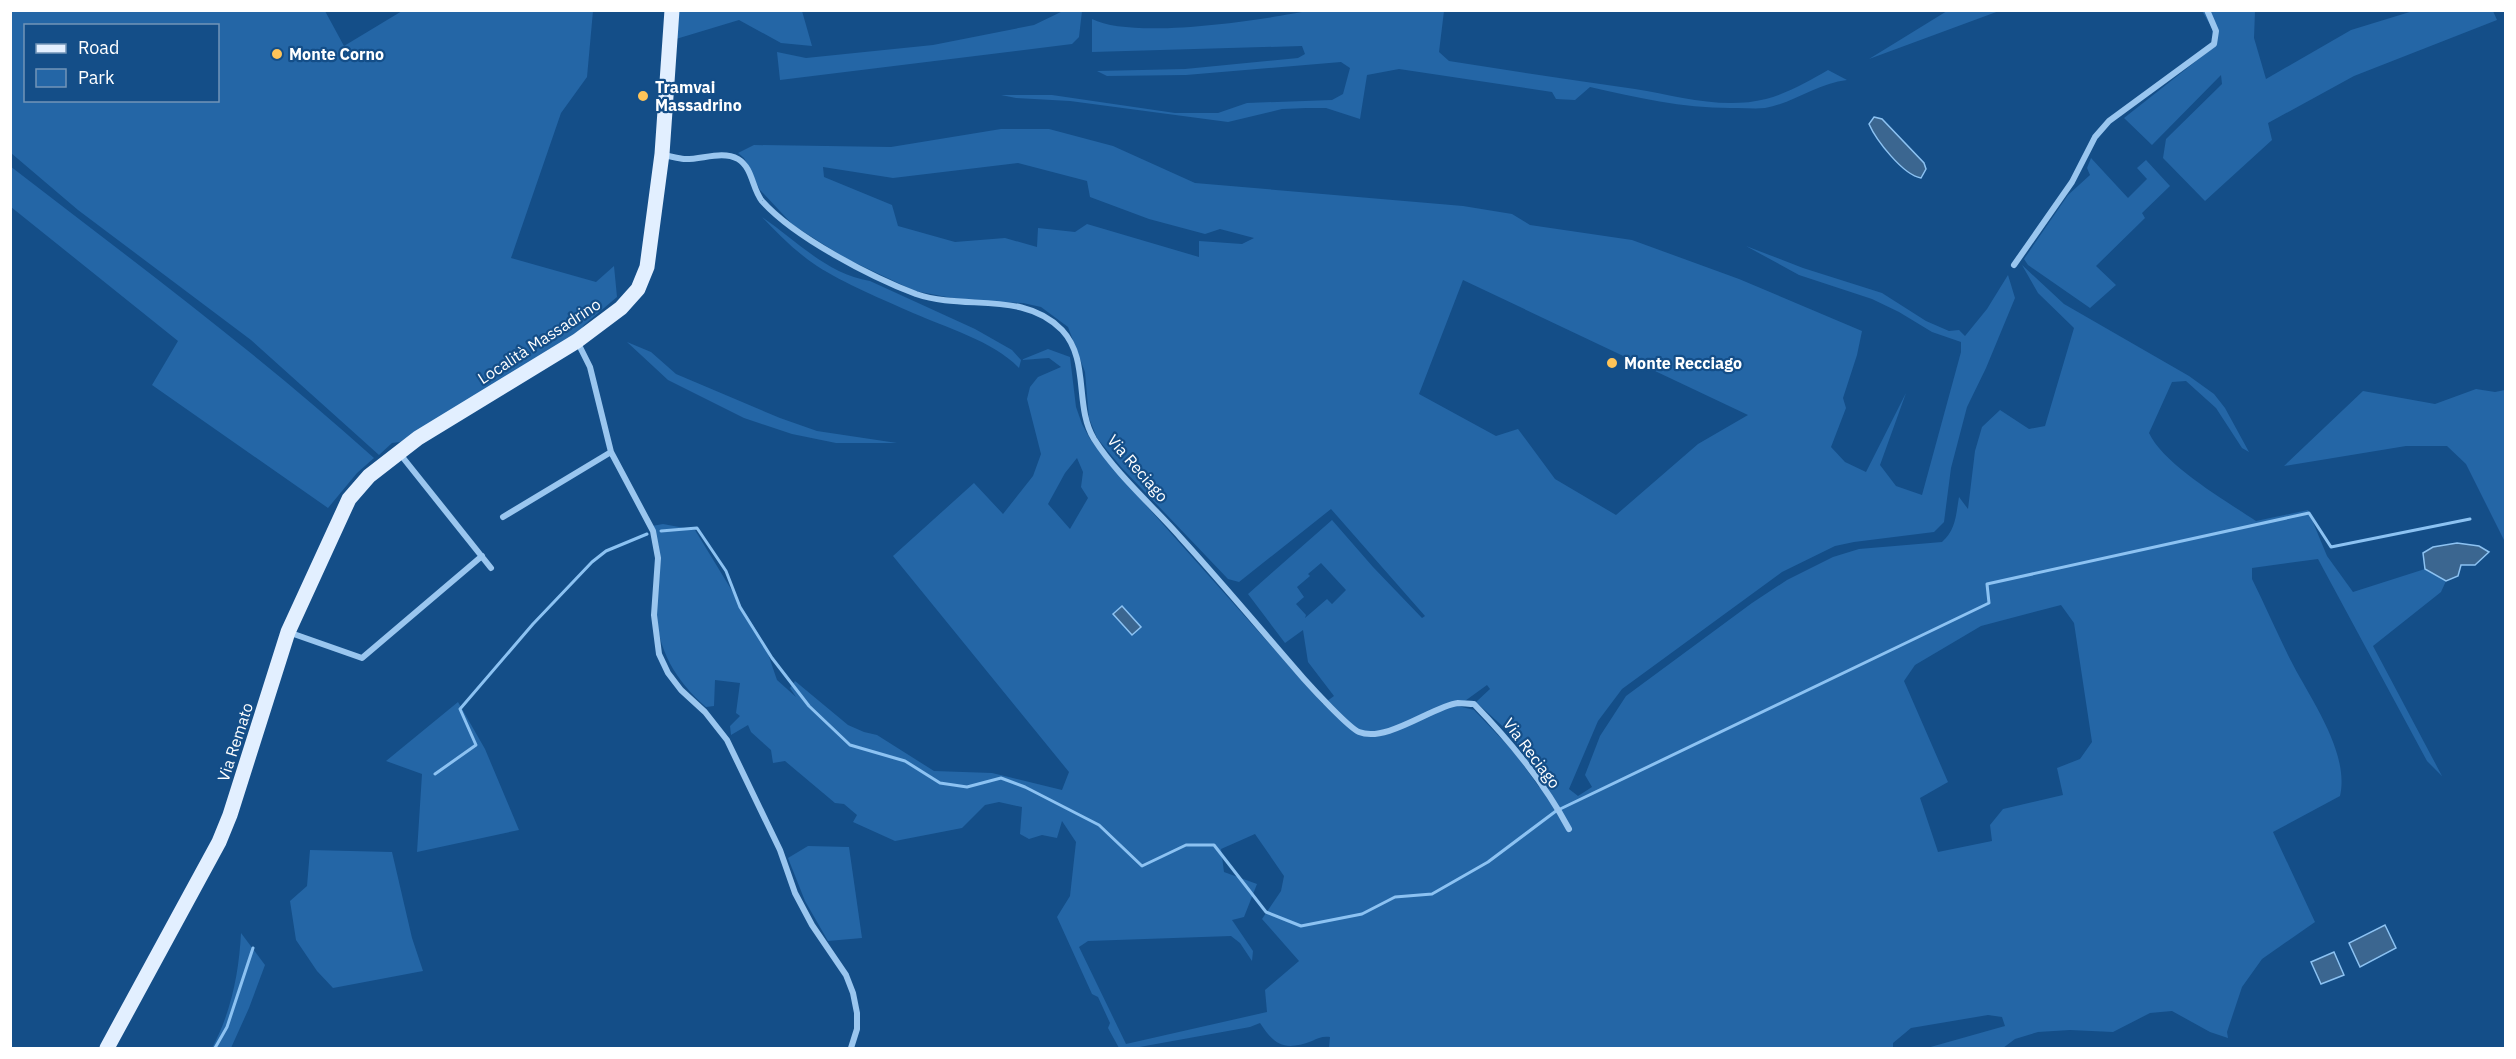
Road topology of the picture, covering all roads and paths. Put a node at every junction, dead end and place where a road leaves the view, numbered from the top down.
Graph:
1 (672, 10) edge
2 (2207, 10) edge
3 (664, 155) junction
4 (2014, 265) dead end
5 (577, 341) junction
6 (611, 452) junction
7 (399, 453) junction
8 (503, 517) dead end
9 (482, 556) junction
10 (491, 568) dead end
11 (288, 632) junction
12 (1569, 829) dead end
13 (107, 1048) edge
14 (851, 1048) edge

1 - 3 main road, Località Massadrino
2 - 4 street
3 - 5 main road, Località Massadrino
3 - 12 street, Via Reciago
5 - 6 street
5 - 7 main road, Località Massadrino
6 - 8 street
6 - 14 street
7 - 9 street
7 - 11 main road, Via Remato
9 - 10 street
9 - 11 street
11 - 13 main road, Via Remato

